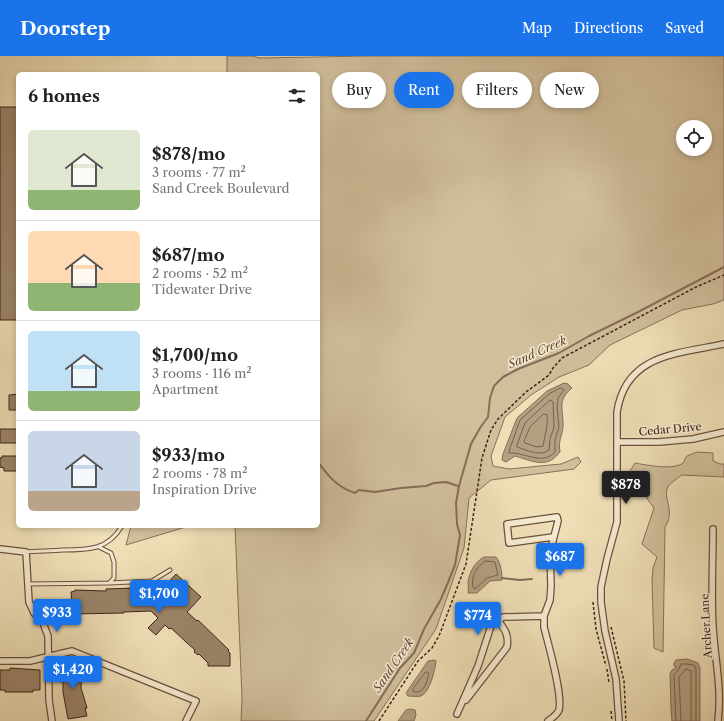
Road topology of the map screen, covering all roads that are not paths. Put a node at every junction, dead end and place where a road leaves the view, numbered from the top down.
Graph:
1 (724, 344) edge
2 (724, 432) edge
3 (617, 442) junction
4 (121, 528) edge
5 (713, 529) dead end
6 (553, 537) junction
7 (99, 547) junction
8 (0, 549) edge
9 (26, 552) junction
10 (170, 570) dead end
11 (109, 583) junction
12 (28, 584) junction
13 (544, 616) junction
14 (498, 620) junction
15 (49, 656) junction
16 (0, 661) edge
17 (456, 714) junction
18 (52, 721) edge
19 (186, 721) edge
20 (453, 721) edge
21 (548, 721) edge
22 (619, 721) edge
23 (718, 721) edge

1 - 3 street
2 - 3 street, Cedar Drive
3 - 22 street
4 - 7 lane
5 - 23 street, Archer Lane
6 - 6 street
6 - 13 street
7 - 9 lane
7 - 11 lane
8 - 9 street
9 - 12 street
10 - 11 lane
11 - 12 lane
12 - 15 street
13 - 14 street
13 - 21 street
14 - 17 street
14 - 17 street
15 - 16 street
15 - 18 street
15 - 19 street
17 - 20 street

